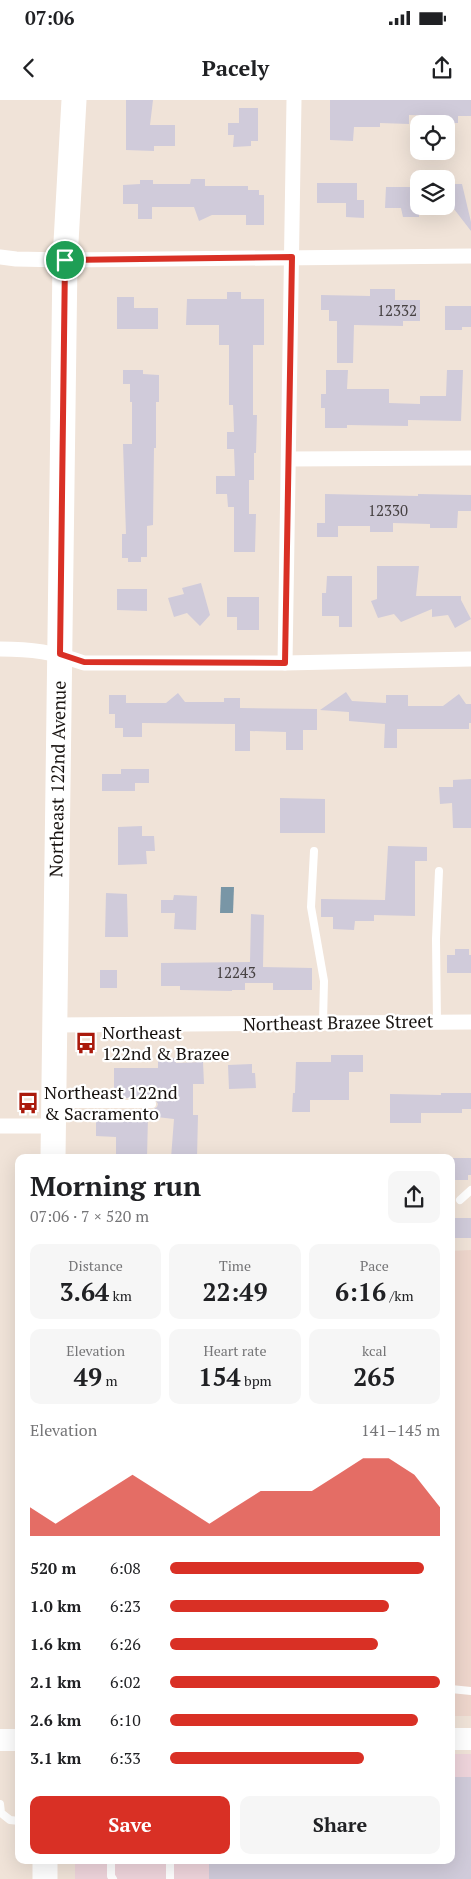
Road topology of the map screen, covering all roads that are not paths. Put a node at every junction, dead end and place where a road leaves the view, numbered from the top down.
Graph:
1 (74, 100) edge
2 (294, 100) edge
3 (471, 256) edge
4 (0, 257) edge
5 (292, 257) junction
6 (65, 260) junction
7 (471, 458) edge
8 (289, 459) junction
9 (0, 649) edge
10 (60, 654) junction
11 (471, 659) edge
12 (285, 663) junction
13 (314, 851) dead end
14 (439, 871) dead end
15 (437, 1022) junction
16 (471, 1022) edge
17 (323, 1023) junction
18 (55, 1025) junction
19 (152, 1104) dead end
20 (54, 1115) junction
21 (0, 1126) edge
22 (53, 1154) edge
23 (471, 1190) edge
24 (460, 1200) dead end
25 (455, 1689) edge
26 (471, 1691) edge
27 (455, 1739) edge
28 (471, 1739) edge
29 (0, 1740) edge
30 (15, 1740) edge
31 (0, 1804) edge
32 (15, 1821) edge
33 (45, 1864) edge
34 (111, 1864) edge
35 (170, 1864) edge
36 (45, 1879) edge
37 (113, 1879) edge
38 (170, 1879) edge

1 - 6 main road, Northeast 122nd Avenue
2 - 5 street
3 - 5 street
4 - 6 street
5 - 6 street
5 - 8 street
6 - 10 main road, Northeast 122nd Avenue
7 - 8 street
8 - 12 street
9 - 10 street
10 - 12 street
10 - 18 main road, Northeast 122nd Avenue
11 - 12 street
13 - 17 lane
14 - 15 lane
15 - 16 street, Northeast Brazee Street
15 - 17 street, Northeast Brazee Street
17 - 18 street, Northeast Brazee Street
18 - 20 main road, Northeast 122nd Avenue
19 - 20 lane
20 - 21 street
20 - 22 main road, Northeast 122nd Avenue
23 - 24 lane
25 - 26 lane
27 - 28 street
29 - 30 street
31 - 32 lane
33 - 36 main road
34 - 37 lane
35 - 38 lane

